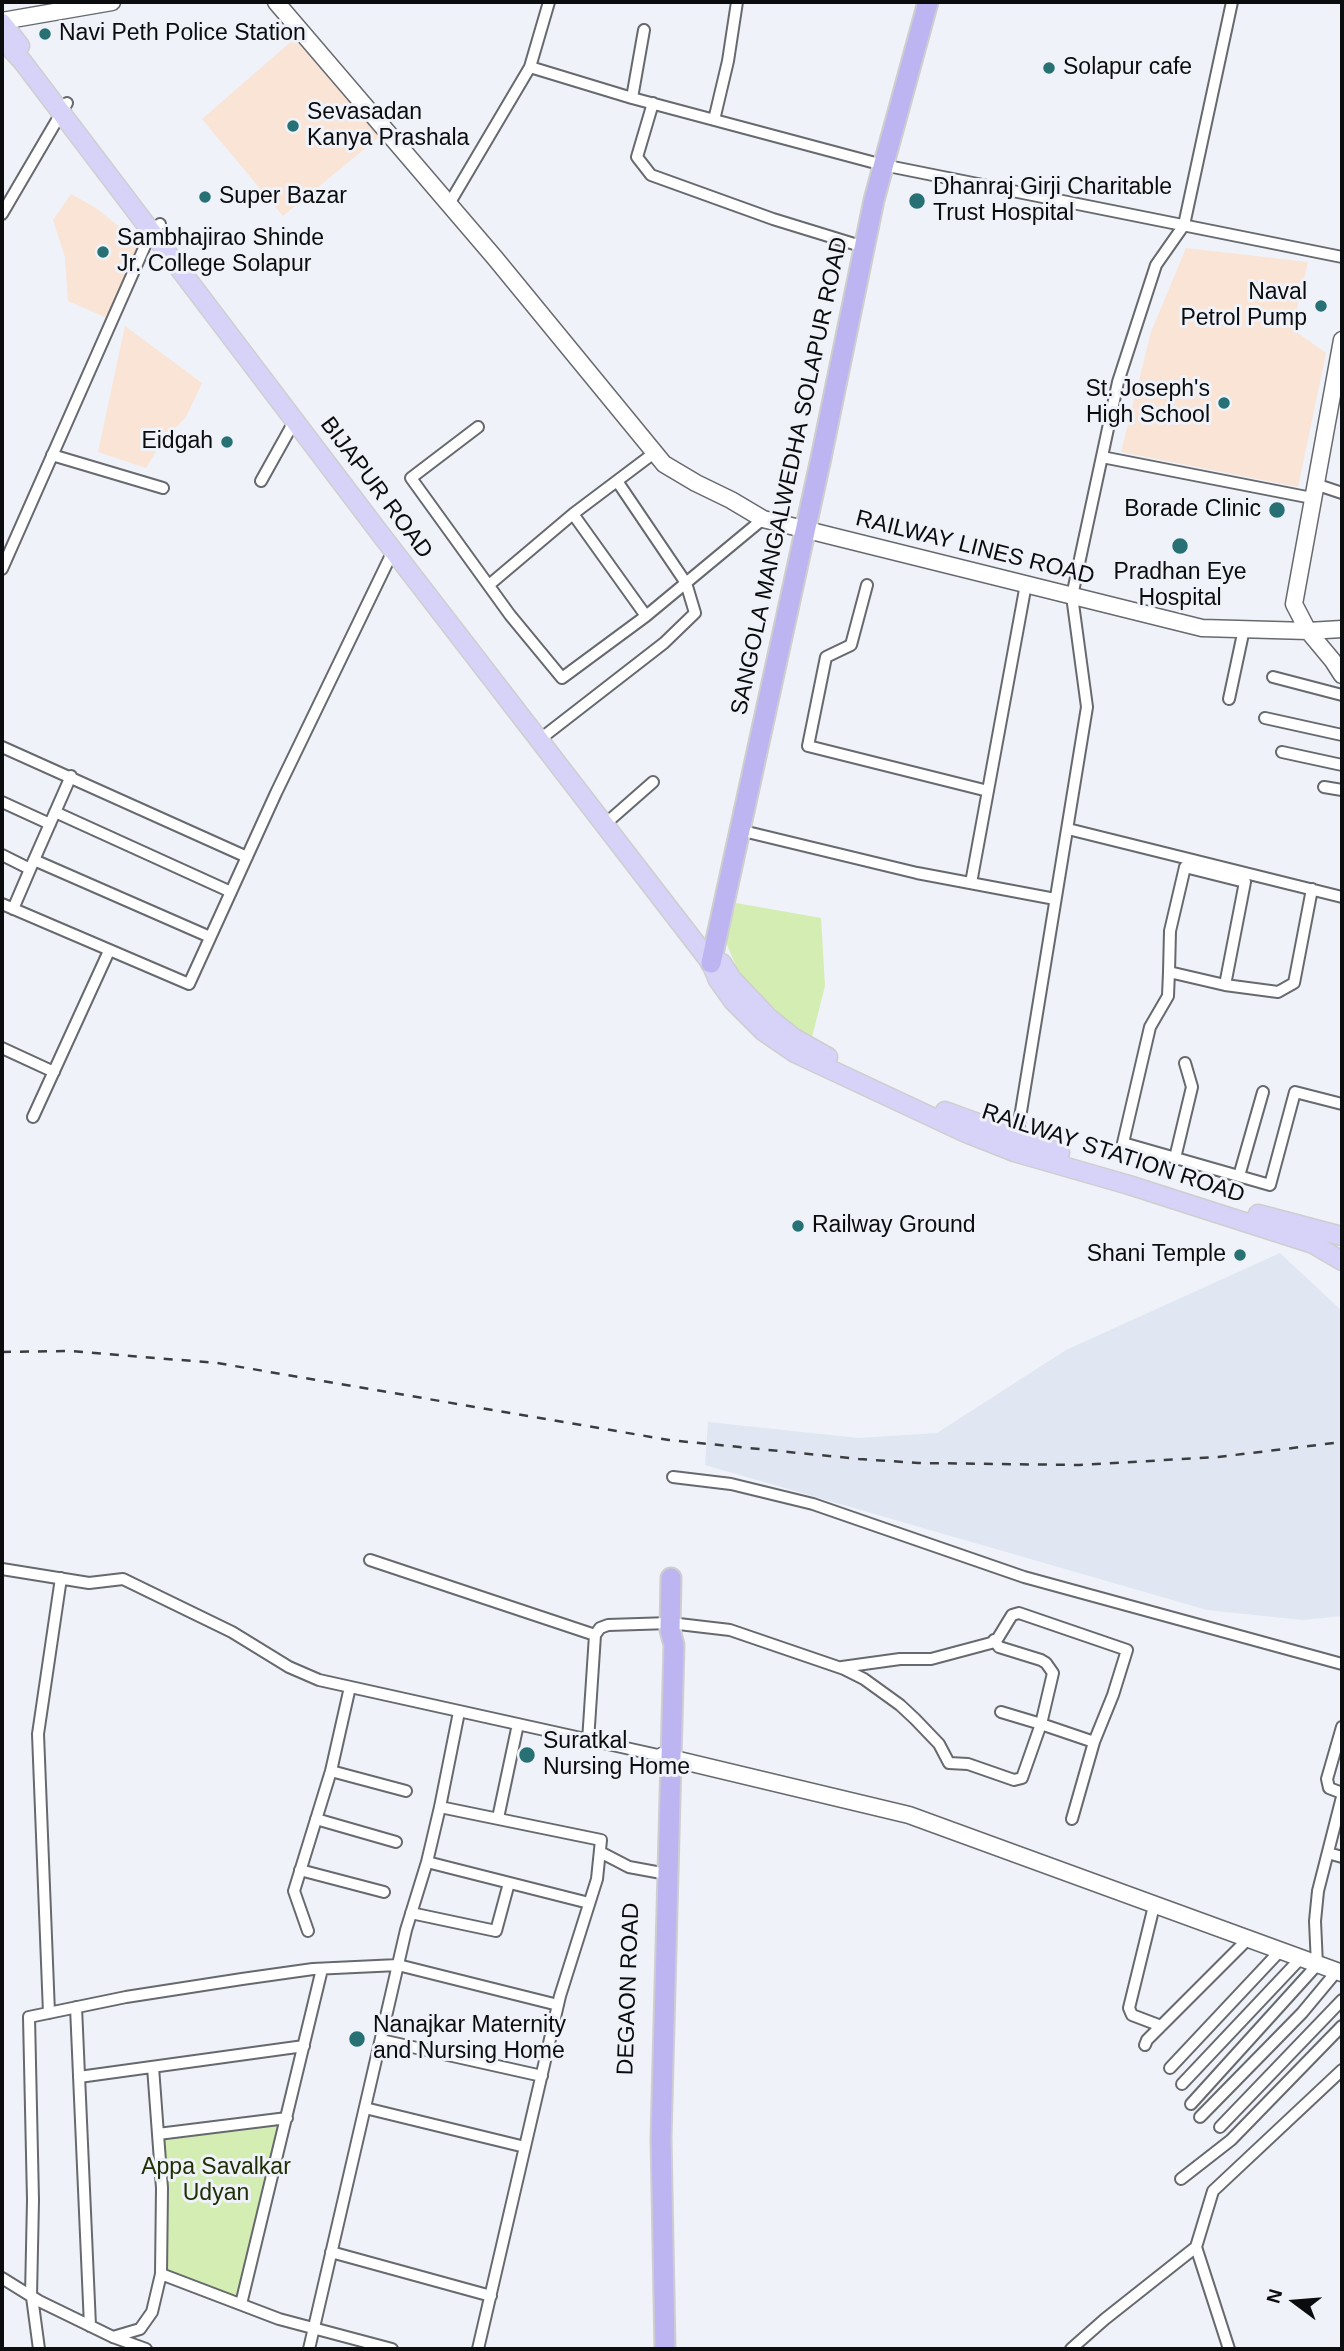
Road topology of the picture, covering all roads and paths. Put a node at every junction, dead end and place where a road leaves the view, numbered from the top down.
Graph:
1 (55, 2) edge
2 (113, 2) edge
3 (276, 2) edge
4 (549, 2) edge
5 (737, 2) edge
6 (928, 2) edge
7 (1232, 2) edge
8 (2, 11) edge
9 (2, 22) edge
10 (644, 30) dead end
11 (3, 40) edge
12 (530, 67) junction
13 (632, 98) junction
14 (653, 103) junction
15 (64, 108) junction
16 (714, 120) junction
17 (883, 165) junction
18 (449, 204) junction
19 (2, 214) edge
20 (1184, 225) junction
21 (156, 227) junction
22 (864, 247) junction
23 (1342, 257) edge
24 (1342, 340) edge
25 (295, 420) junction
26 (478, 427) dead end
27 (654, 453) junction
28 (52, 455) junction
29 (1102, 457) junction
30 (261, 481) dead end
31 (617, 481) junction
32 (163, 488) dead end
33 (1314, 491) junction
34 (1342, 494) edge
35 (573, 514) junction
36 (763, 519) junction
37 (804, 529) junction
38 (393, 551) junction
39 (2, 569) edge
40 (686, 583) junction
41 (1026, 584) junction
42 (488, 585) junction
43 (867, 585) dead end
44 (1072, 596) junction
45 (646, 616) junction
46 (1244, 629) junction
47 (1342, 629) edge
48 (1308, 631) junction
49 (1342, 676) edge
50 (1273, 677) dead end
51 (1342, 695) edge
52 (1229, 699) dead end
53 (1265, 718) dead end
54 (1342, 735) edge
55 (543, 737) junction
56 (2, 747) edge
57 (1282, 752) dead end
58 (1342, 765) edge
59 (71, 776) junction
60 (653, 782) dead end
61 (1324, 787) dead end
62 (1342, 790) edge
63 (988, 791) junction
64 (2, 802) edge
65 (55, 812) junction
66 (612, 818) junction
67 (50, 824) junction
68 (1068, 829) junction
69 (739, 830) junction
70 (2, 855) edge
71 (247, 857) junction
72 (32, 864) junction
73 (971, 883) junction
74 (1312, 890) junction
75 (230, 892) junction
76 (1342, 897) edge
77 (1055, 899) junction
78 (2, 904) edge
79 (13, 909) junction
80 (210, 937) junction
81 (109, 951) junction
82 (712, 956) junction
83 (1168, 972) junction
84 (1225, 985) junction
85 (2, 1048) edge
86 (1185, 1063) dead end
87 (54, 1072) junction
88 (1263, 1092) dead end
89 (1342, 1104) edge
90 (33, 1117) dead end
91 (1015, 1145) junction
92 (1175, 1158) junction
93 (1239, 1176) junction
94 (1342, 1236) edge
95 (1342, 1261) edge
96 (673, 1477) dead end
97 (370, 1560) dead end
98 (2, 1569) edge
99 (61, 1578) junction
100 (671, 1578) dead end
101 (670, 1627) junction
102 (595, 1635) junction
103 (994, 1640) junction
104 (1342, 1664) edge
105 (839, 1667) junction
106 (350, 1687) junction
107 (459, 1712) junction
108 (1001, 1712) dead end
109 (517, 1724) junction
110 (1041, 1724) junction
111 (1342, 1727) edge
112 (588, 1741) junction
113 (1094, 1742) junction
114 (666, 1757) junction
115 (331, 1771) junction
116 (406, 1791) dead end
117 (1342, 1795) edge
118 (440, 1807) junction
119 (498, 1818) junction
120 (316, 1819) junction
121 (1072, 1819) dead end
122 (396, 1842) dead end
123 (600, 1852) junction
124 (1328, 1853) junction
125 (1342, 1857) edge
126 (427, 1863) junction
127 (300, 1870) junction
128 (662, 1874) junction
129 (509, 1883) junction
130 (384, 1892) dead end
131 (589, 1903) junction
132 (1154, 1906) junction
133 (411, 1913) junction
134 (308, 1931) dead end
135 (1247, 1940) junction
136 (1279, 1952) junction
137 (1300, 1959) junction
138 (398, 1965) junction
139 (1317, 1965) junction
140 (323, 1969) junction
141 (1339, 1972) edge
142 (1342, 2000) edge
143 (558, 2005) junction
144 (76, 2007) junction
145 (49, 2013) junction
146 (1161, 2026) junction
147 (1342, 2026) edge
148 (381, 2040) junction
149 (1145, 2045) dead end
150 (304, 2046) junction
151 (153, 2067) junction
152 (1170, 2068) dead end
153 (1342, 2070) edge
154 (542, 2076) junction
155 (79, 2077) junction
156 (1182, 2084) dead end
157 (1191, 2104) dead end
158 (365, 2108) junction
159 (1200, 2117) dead end
160 (287, 2118) junction
161 (1220, 2127) dead end
162 (158, 2134) junction
163 (526, 2147) junction
164 (1181, 2179) dead end
165 (1196, 2247) junction
166 (331, 2252) junction
167 (161, 2274) junction
168 (2, 2278) edge
169 (491, 2296) junction
170 (32, 2297) junction
171 (241, 2304) junction
172 (90, 2326) junction
173 (313, 2328) junction
174 (113, 2337) junction
175 (39, 2349) edge
176 (146, 2349) edge
177 (309, 2349) edge
178 (392, 2349) edge
179 (478, 2349) edge
180 (652, 2349) edge
181 (665, 2349) edge
182 (1071, 2349) edge
183 (1229, 2349) edge

1 - 8 street
2 - 9 street
3 - 18 street, RAILWAY LINES ROAD
4 - 12 street
5 - 16 street
6 - 17 highway, SANGOLA MANGALWEDHA SOLAPUR ROAD
7 - 20 street
9 - 15 main road
10 - 13 street
11 - 15 main road, BIJAPUR ROAD
12 - 13 street
12 - 18 street
13 - 14 street
14 - 16 street
14 - 22 street
15 - 19 street
15 - 21 main road, BIJAPUR ROAD
16 - 17 street
17 - 20 street
17 - 22 highway, SANGOLA MANGALWEDHA SOLAPUR ROAD
18 - 27 street, RAILWAY LINES ROAD
20 - 23 street
20 - 29 street
21 - 25 main road, BIJAPUR ROAD
21 - 28 street
21 - 55 main road
22 - 37 highway, SANGOLA MANGALWEDHA SOLAPUR ROAD
24 - 33 street
25 - 30 street
25 - 38 main road, BIJAPUR ROAD
26 - 42 street
27 - 31 street
27 - 36 street, RAILWAY LINES ROAD
28 - 32 street
28 - 39 street
29 - 33 street
29 - 44 street
31 - 35 street
31 - 40 street
33 - 34 street
33 - 48 street
35 - 42 street
35 - 45 street
36 - 37 street, RAILWAY LINES ROAD
36 - 40 street
37 - 41 street, RAILWAY LINES ROAD
37 - 69 highway, SANGOLA MANGALWEDHA SOLAPUR ROAD
38 - 55 main road, BIJAPUR ROAD
38 - 71 street
40 - 45 street
40 - 55 street
41 - 44 street, RAILWAY LINES ROAD
41 - 63 street
42 - 45 street
43 - 63 street
44 - 46 street, RAILWAY LINES ROAD
44 - 68 street
46 - 48 street, RAILWAY LINES ROAD
46 - 52 street
47 - 48 street, RAILWAY LINES ROAD
48 - 49 street
50 - 51 street
53 - 54 street
55 - 66 main road
55 - 82 main road, BIJAPUR ROAD
56 - 59 street
57 - 58 street
59 - 65 street
59 - 71 street
60 - 66 street
61 - 62 street
63 - 73 street
64 - 67 street
65 - 67 street
65 - 75 street
66 - 82 main road
67 - 72 street
68 - 74 street
68 - 77 street
69 - 73 street
69 - 82 highway, SANGOLA MANGALWEDHA SOLAPUR ROAD
70 - 72 street
71 - 75 street
72 - 79 street
72 - 80 street
73 - 77 street
74 - 76 street
74 - 84 street
75 - 80 street
77 - 91 street
78 - 79 street
79 - 81 street
80 - 81 street
81 - 87 street
82 - 91 main road, RAILWAY STATION ROAD
83 - 84 street
83 - 84 street
83 - 92 street
85 - 87 street
86 - 92 street
87 - 90 street
88 - 93 street
89 - 93 street
91 - 94 main road, RAILWAY STATION ROAD
91 - 95 main road, RAILWAY STATION ROAD
92 - 93 street
96 - 104 street
97 - 102 street
98 - 99 street
99 - 106 street
99 - 145 street
100 - 101 highway, DEGAON ROAD
101 - 102 street
101 - 105 street
101 - 114 highway, DEGAON ROAD
102 - 112 street
103 - 105 street
103 - 110 street
103 - 113 street
105 - 110 street
106 - 107 street
106 - 115 street
107 - 109 street
107 - 118 street
108 - 110 street
109 - 112 street
109 - 119 street
110 - 113 street
111 - 117 street
112 - 114 street
113 - 121 street
114 - 128 highway, DEGAON ROAD
114 - 132 street
115 - 116 street
115 - 120 street
117 - 124 street
118 - 119 street
118 - 126 street
119 - 123 street
120 - 122 street
120 - 127 street
123 - 128 street
123 - 131 street
124 - 125 street
124 - 139 street
126 - 129 street
126 - 133 street
127 - 130 street
127 - 134 street
128 - 180 highway, DEGAON ROAD
128 - 181 highway, DEGAON ROAD
129 - 131 street
129 - 133 street
131 - 143 street
132 - 135 street
132 - 146 street
133 - 138 street
135 - 136 street
135 - 146 street
136 - 137 street
136 - 152 street
137 - 139 street
137 - 156 street
138 - 140 street
138 - 143 street
138 - 148 street
139 - 141 street
139 - 157 street
140 - 144 street
140 - 150 street
141 - 159 street
142 - 161 street
143 - 154 street
144 - 145 street
144 - 155 street
145 - 170 street
146 - 149 street
147 - 164 street
148 - 154 street
148 - 158 street
150 - 151 street
150 - 160 street
151 - 155 street
151 - 162 street
153 - 165 street
154 - 163 street
155 - 172 street
158 - 163 street
158 - 166 street
160 - 162 street
160 - 171 street
162 - 167 street
163 - 169 street
165 - 182 street
165 - 183 street
166 - 169 street
166 - 173 street
167 - 171 street
167 - 174 street
168 - 170 street
169 - 179 street
170 - 172 street
170 - 175 street
171 - 173 street
172 - 174 street
173 - 177 street
173 - 178 street
174 - 176 street

